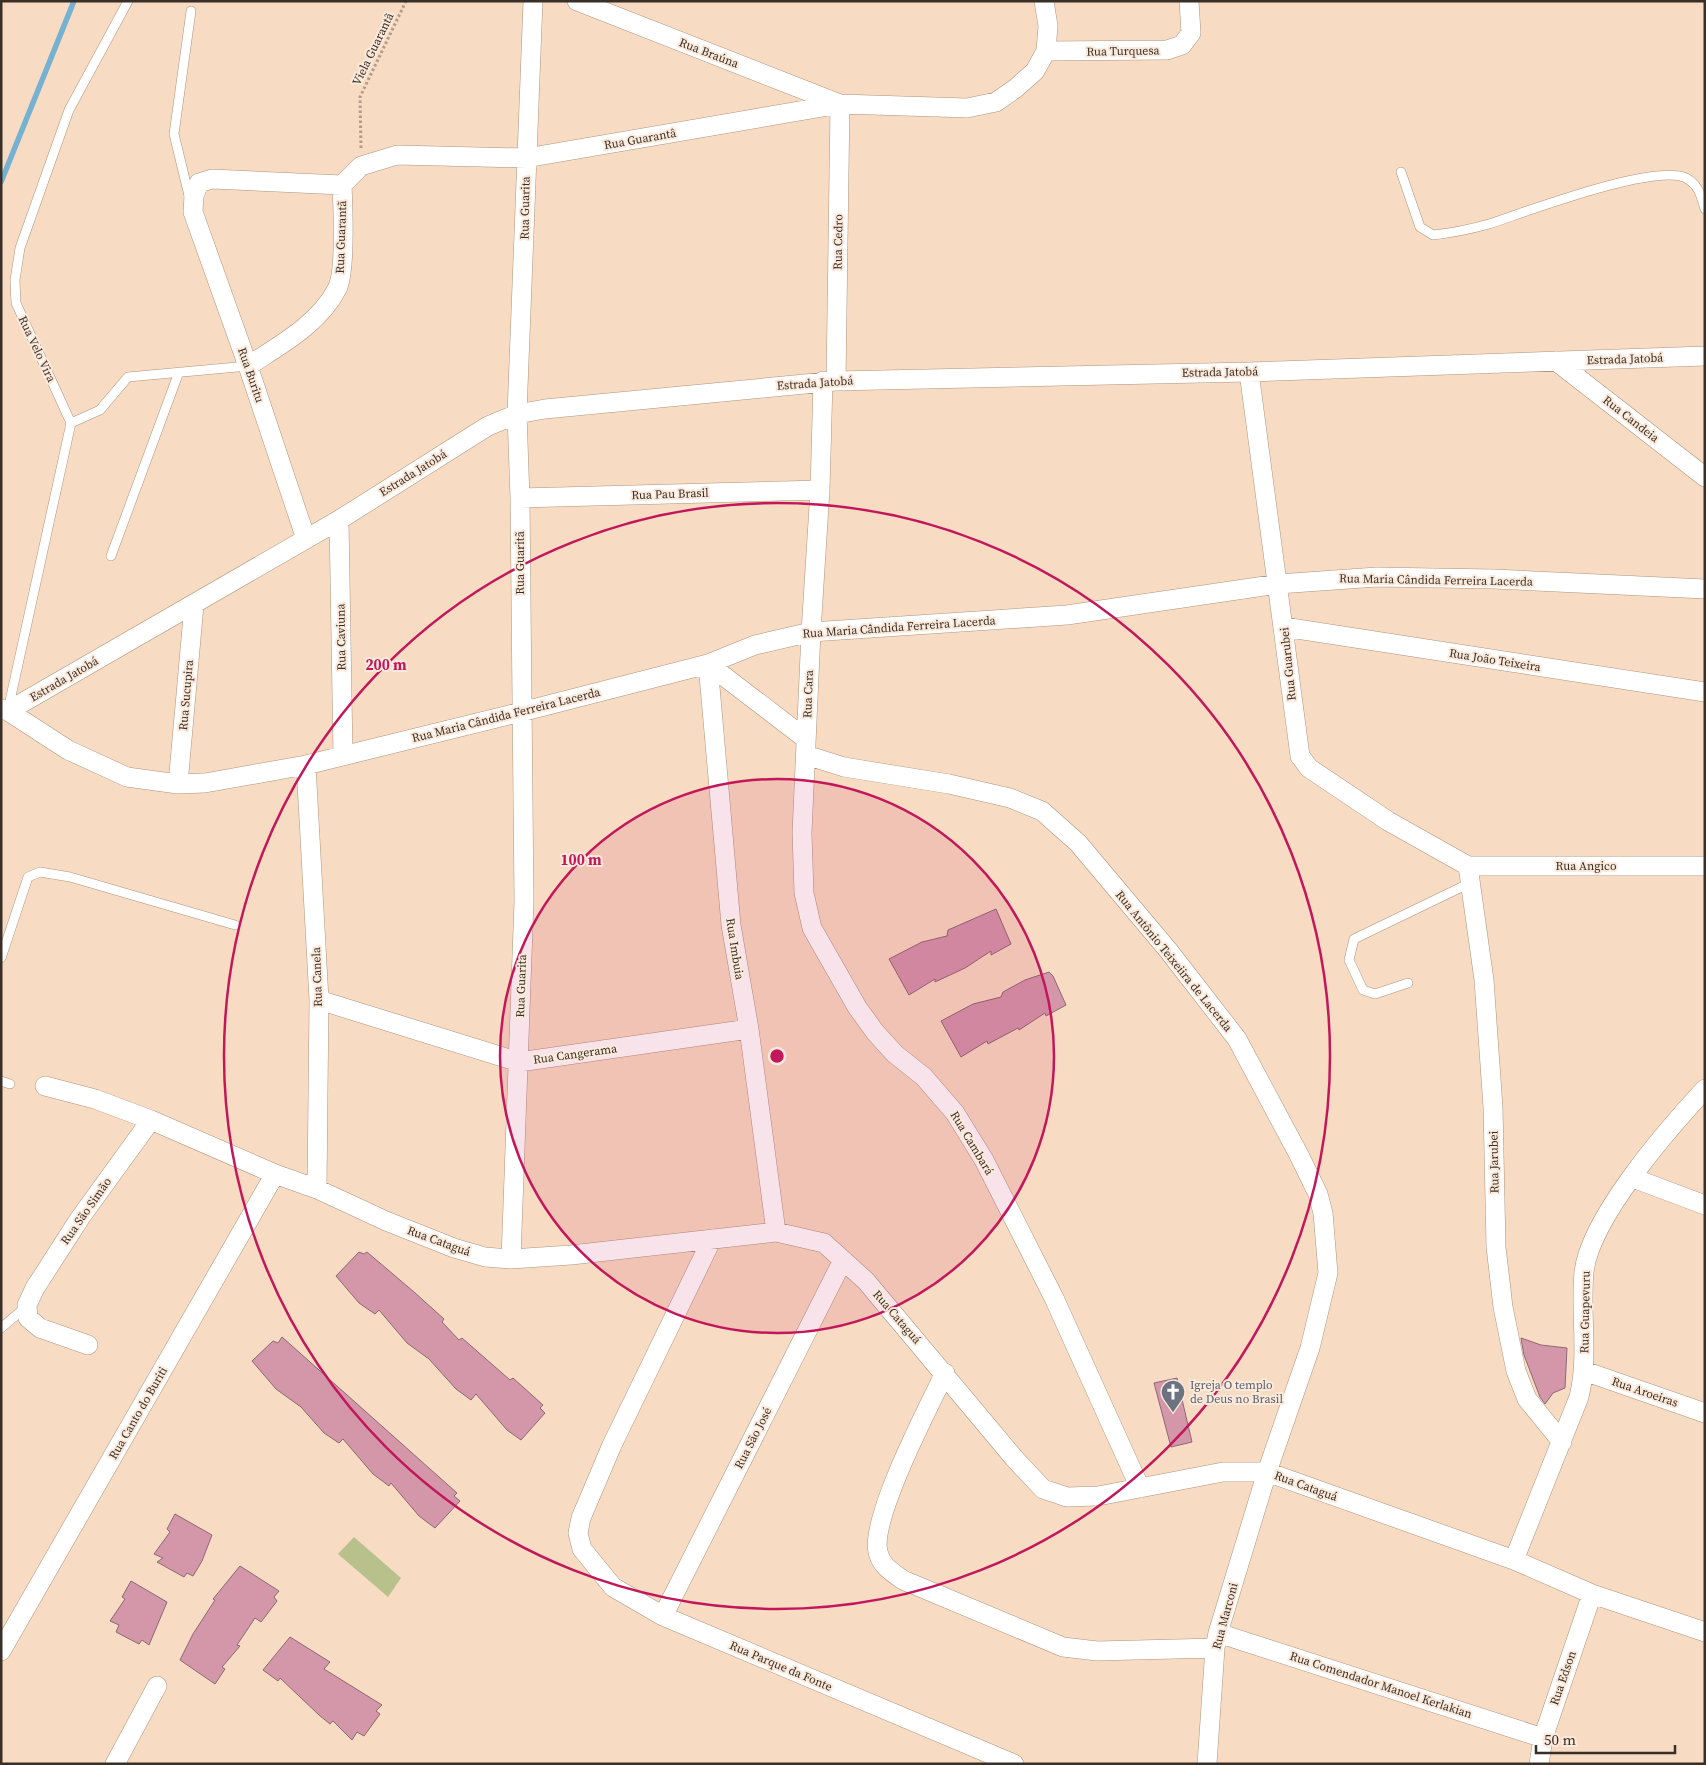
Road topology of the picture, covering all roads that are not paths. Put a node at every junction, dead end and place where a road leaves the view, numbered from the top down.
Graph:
1 (128, 1) edge
2 (533, 1) edge
3 (577, 1) edge
4 (1044, 1) edge
5 (1189, 1) edge
6 (191, 10) dead end
7 (1046, 51) junction
8 (840, 104) junction
9 (526, 158) junction
10 (1400, 172) dead end
11 (342, 185) junction
12 (1705, 209) edge
13 (193, 212) junction
14 (1705, 356) edge
15 (1556, 361) junction
16 (248, 366) junction
17 (179, 372) junction
18 (1249, 372) junction
19 (829, 381) junction
20 (517, 414) junction
21 (71, 423) junction
22 (1705, 477) edge
23 (820, 490) junction
24 (520, 498) junction
25 (339, 520) junction
26 (306, 539) junction
27 (111, 556) dead end
28 (1278, 584) junction
29 (1705, 590) edge
30 (194, 605) junction
31 (1284, 627) junction
32 (810, 632) junction
33 (708, 664) junction
34 (1705, 692) edge
35 (4, 710) edge
36 (521, 712) junction
37 (806, 747) junction
38 (343, 755) junction
39 (306, 765) junction
40 (178, 784) junction
41 (1705, 866) edge
42 (1469, 875) junction
43 (235, 925) dead end
44 (1, 958) edge
45 (1408, 983) dead end
46 (319, 1000) junction
47 (749, 1029) junction
48 (519, 1062) junction
49 (45, 1086) dead end
50 (1705, 1089) edge
51 (151, 1120) junction
52 (275, 1174) junction
53 (1633, 1178) junction
54 (317, 1189) junction
55 (1705, 1205) edge
56 (776, 1232) junction
57 (712, 1239) junction
58 (511, 1259) junction
59 (843, 1260) junction
60 (27, 1305) junction
61 (1, 1328) edge
62 (88, 1345) dead end
63 (1584, 1371) junction
64 (944, 1373) junction
65 (1705, 1413) edge
66 (1562, 1442) junction
67 (1267, 1472) junction
68 (1140, 1488) junction
69 (1514, 1560) junction
70 (1592, 1594) junction
71 (663, 1616) junction
72 (1705, 1632) edge
73 (1216, 1641) junction
74 (1, 1651) edge
75 (157, 1686) dead end
76 (1544, 1738) junction
77 (115, 1764) edge
78 (1014, 1764) edge
79 (1207, 1764) edge
80 (1539, 1764) edge

1 - 21 lane, Rua Velo Vira
2 - 9 street, Rua Guarita
3 - 8 street, Rua Braúna
4 - 7 street, Rua Guarantâ
5 - 7 street, Rua Turquesa
6 - 13 lane
7 - 8 street, Rua Guarantâ
8 - 9 street, Rua Guarantâ
8 - 19 street, Rua Cedro
9 - 11 street, Rua Guarantâ
9 - 20 street, Rua Guarita
10 - 12 lane
11 - 13 street
11 - 16 street, Rua Guarantã
13 - 16 street, Rua Buritu
14 - 15 street, Estrada Jatobá
15 - 18 street, Estrada Jatobá
15 - 22 street, Rua Candeia
16 - 17 lane
16 - 26 street, Rua Buritu
17 - 21 lane
17 - 27 lane
18 - 19 street, Estrada Jatobá
18 - 28 street, Rua Guarubei
19 - 20 street, Estrada Jatobá
19 - 23 street, Rua Cedro
20 - 24 street, Rua Guaritã
20 - 25 street, Estrada Jatobá
21 - 35 lane
23 - 24 street, Rua Pau Brasil
23 - 32 street, Rua Cedro
24 - 36 street, Rua Guaritã
25 - 26 street, Estrada Jatobá
25 - 38 street, Rua Caviuna
26 - 30 street, Estrada Jatobá
28 - 29 street, Rua Maria Cândida Ferreira Lacerda
28 - 31 street, Rua Guarubei
28 - 32 street, Rua Maria Cândida Ferreira Lacerda
30 - 35 street, Estrada Jatobá
30 - 40 street, Rua Sucupira
31 - 34 street, Rua João Teixeira
31 - 42 street, Rua Guarubei
32 - 33 street, Rua Maria Cândida Ferreira Lacerda
32 - 37 street, Rua Cara
33 - 36 street, Rua Maria Cândida Ferreira Lacerda
33 - 37 street
33 - 47 street, Rua Imbuia
35 - 40 street, Rua Maria Cândida Ferreira Lacerda
36 - 38 street, Rua Maria Cândida Ferreira Lacerda
36 - 48 street, Rua Guarita
37 - 67 street, Rua Antônio Teixeiira de Lacerda
37 - 68 street, Rua Cambará
38 - 39 street, Rua Maria Cândida Ferreira Lacerda
39 - 40 street, Rua Maria Cândida Ferreira Lacerda
39 - 46 street, Rua Canela
41 - 42 street, Rua Angico
42 - 45 lane
42 - 66 street, Rua Jarubei
43 - 44 lane
46 - 48 street, Rua Cangerama
46 - 54 street, Rua Canela
47 - 48 street, Rua Cangerama
47 - 56 street, Rua Imbuia
48 - 58 street, Rua Guarita
49 - 51 street, Rua Cataguá
50 - 53 street, Rua Guapevuru
51 - 52 street, Rua Cataguá
51 - 60 street, Rua São Simão
52 - 54 street, Rua Cataguá
52 - 74 street, Rua Canto do Buriti
53 - 55 street
53 - 63 street, Rua Guapevuru
54 - 58 street, Rua Cataguá
56 - 57 street, Rua Cataguá
56 - 59 street, Rua Cataguá
57 - 58 street, Rua Cataguá
57 - 71 street, Rua Parque da Fonte
59 - 64 street, Rua Cataguá
59 - 71 street, Rua São José
60 - 61 lane, Rua São Simão
60 - 62 street
63 - 65 street, Rua Aroeiras
63 - 66 street, Rua Guapevuru
64 - 68 street, Rua Cataguá
64 - 73 street, Rua Comendador Manoel Kerlakian
66 - 69 street, Rua Guapevuru
67 - 68 street, Rua Cataguá
67 - 69 street, Rua Cataguá
67 - 73 street, Rua Marconi
69 - 70 street, Rua Cataguá
70 - 72 street, Rua Cataguá
70 - 76 street, Rua Edson
71 - 78 street, Rua Parque da Fonte
73 - 76 street, Rua Comendador Manoel Kerlakian
73 - 79 street, Rua Marconi
75 - 77 street
76 - 80 street, Rua Edson

